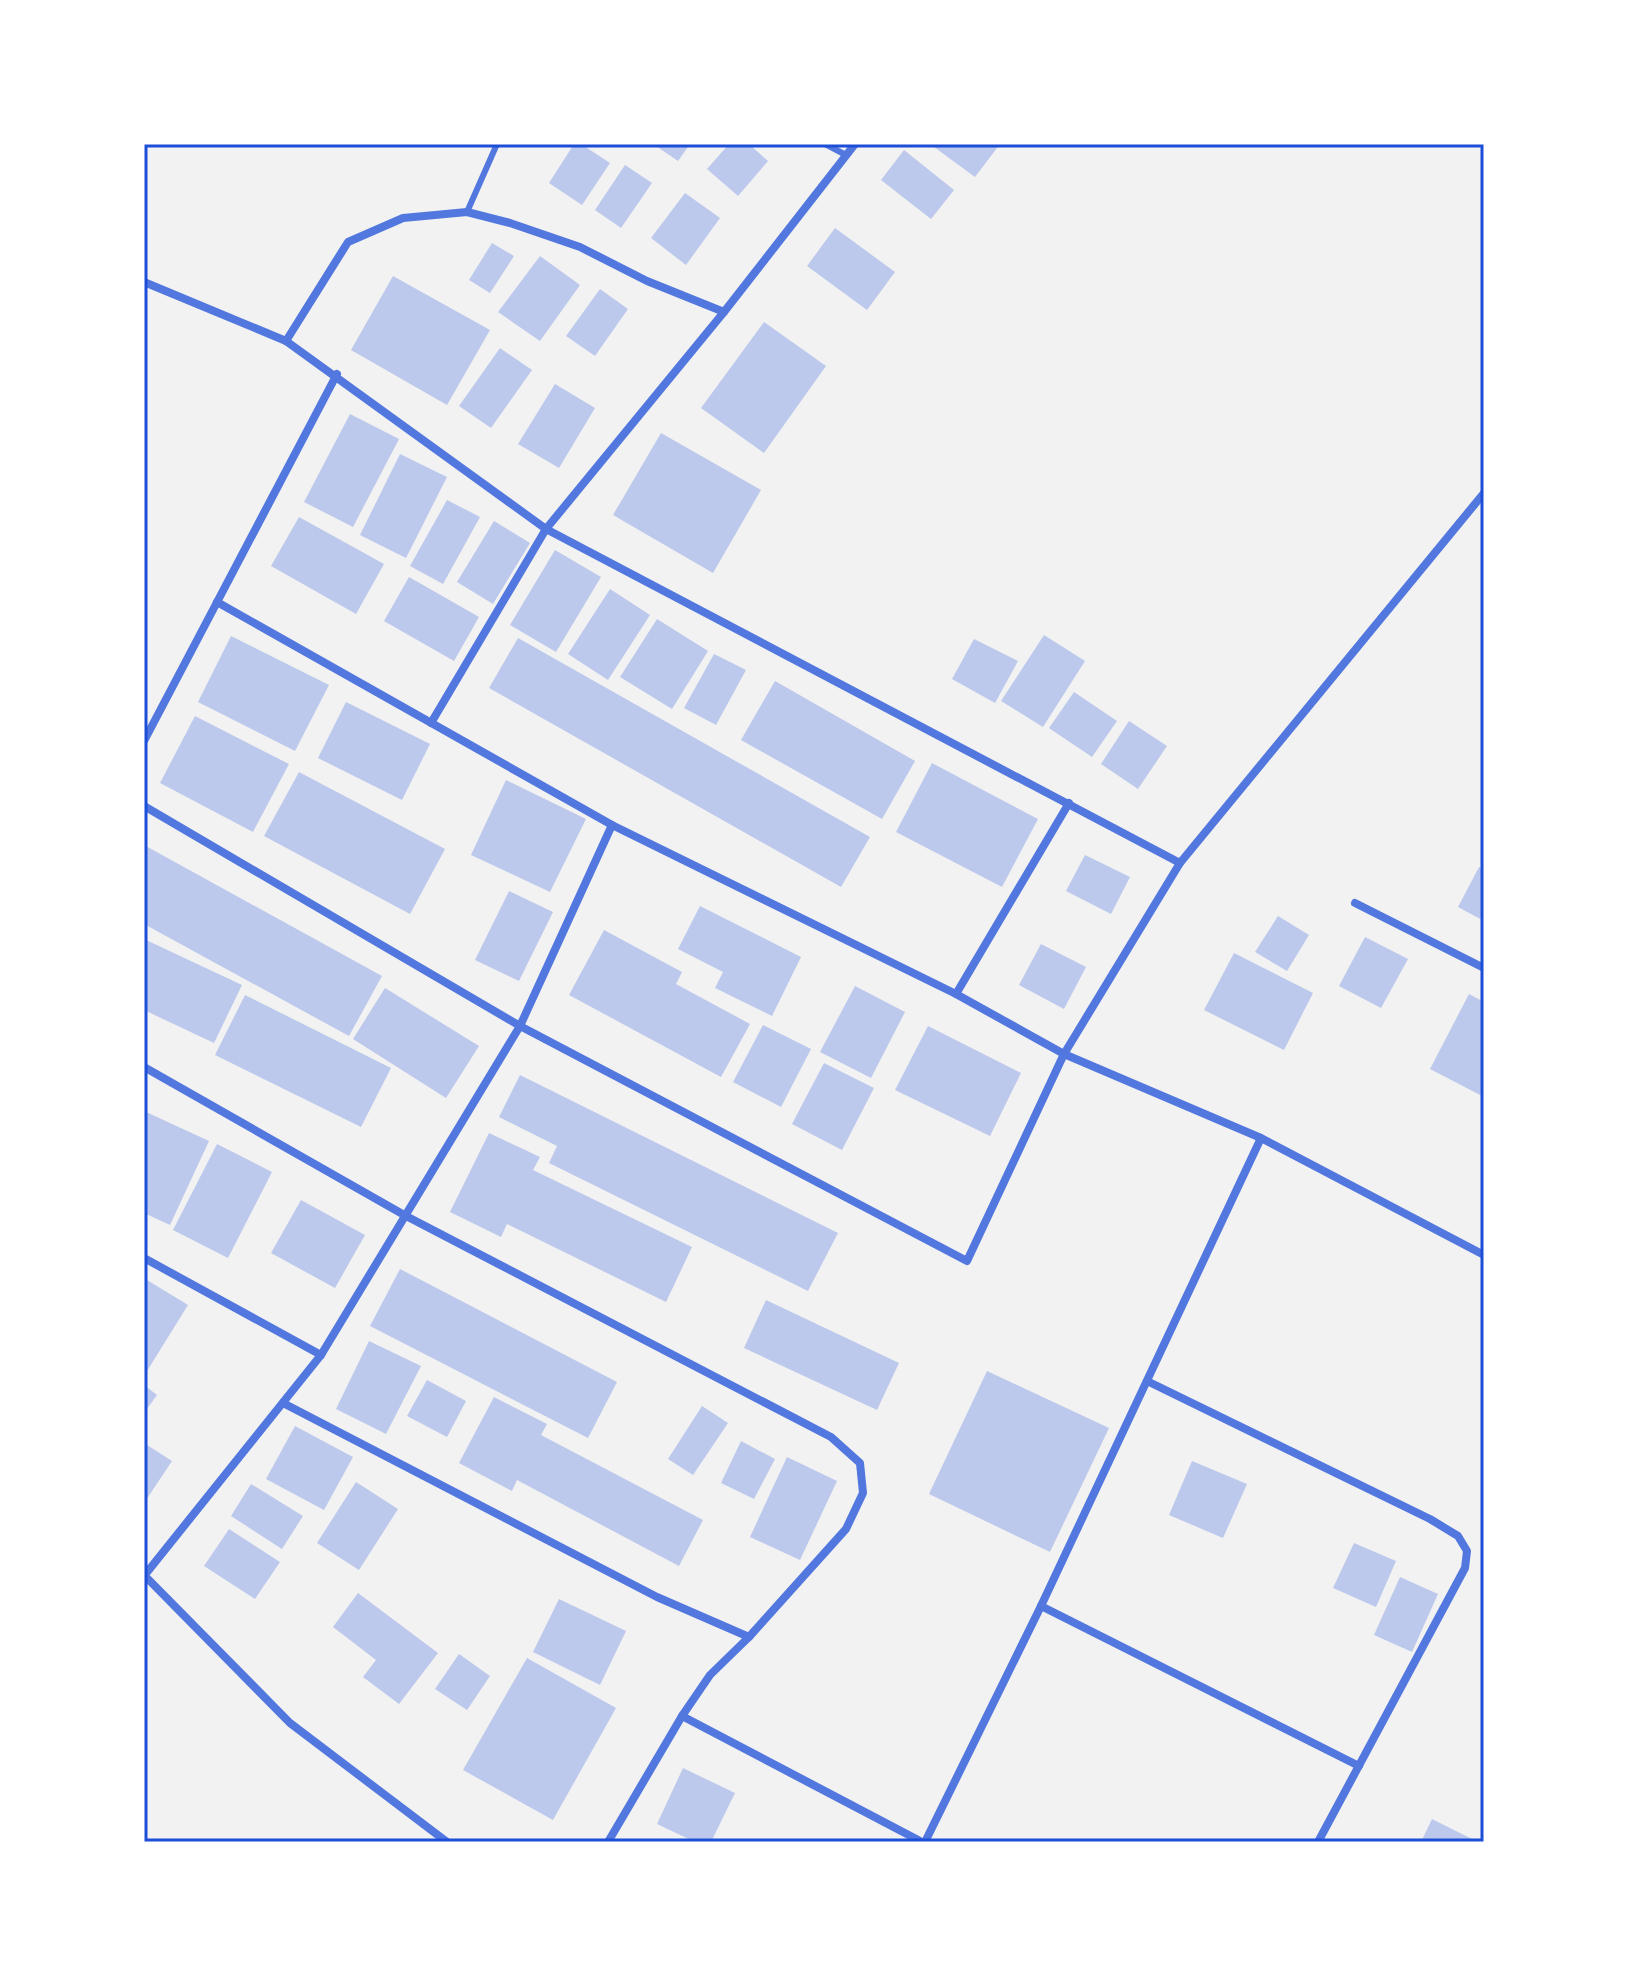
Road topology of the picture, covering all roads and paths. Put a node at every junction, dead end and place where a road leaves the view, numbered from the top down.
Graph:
1 (497, 144) edge
2 (825, 144) edge
3 (855, 144) edge
4 (846, 155) junction
5 (467, 212) junction
6 (144, 282) edge
7 (724, 312) junction
8 (286, 341) junction
9 (337, 374) junction
10 (1484, 493) edge
11 (546, 529) junction
12 (217, 602) junction
13 (431, 723) junction
14 (144, 741) edge
15 (1069, 803) junction
16 (144, 806) edge
17 (612, 825) junction
18 (1180, 863) junction
19 (1355, 903) dead end
20 (1484, 968) edge
21 (956, 994) junction
22 (520, 1026) junction
23 (1064, 1054) junction
24 (144, 1067) edge
25 (1261, 1138) junction
26 (406, 1216) junction
27 (1484, 1255) edge
28 (144, 1258) edge
29 (321, 1355) junction
30 (1147, 1381) junction
31 (283, 1403) junction
32 (144, 1576) edge
33 (1041, 1606) junction
34 (749, 1637) junction
35 (682, 1716) junction
36 (1359, 1766) junction
37 (447, 1842) edge
38 (608, 1842) edge
39 (924, 1842) edge
40 (1318, 1842) edge

1 - 5 lane
2 - 4 lane
3 - 4 street
4 - 7 street
5 - 7 street
5 - 8 street
6 - 8 street
7 - 11 street
8 - 9 street
9 - 11 street
9 - 12 street
10 - 18 street
11 - 13 street
11 - 15 street
12 - 13 street
12 - 14 street
13 - 17 street
15 - 18 street
15 - 21 street
16 - 22 street
17 - 21 street
17 - 22 street
18 - 23 street
19 - 20 street
21 - 23 street
22 - 23 street
22 - 26 street
23 - 25 street
24 - 26 street
25 - 27 street
25 - 30 street
26 - 29 street
26 - 34 street
28 - 29 street
29 - 31 street
30 - 33 street
30 - 36 street
31 - 32 street
31 - 34 street
32 - 37 street
33 - 36 street
33 - 39 street
34 - 35 street
35 - 38 street
35 - 39 street
36 - 40 street

